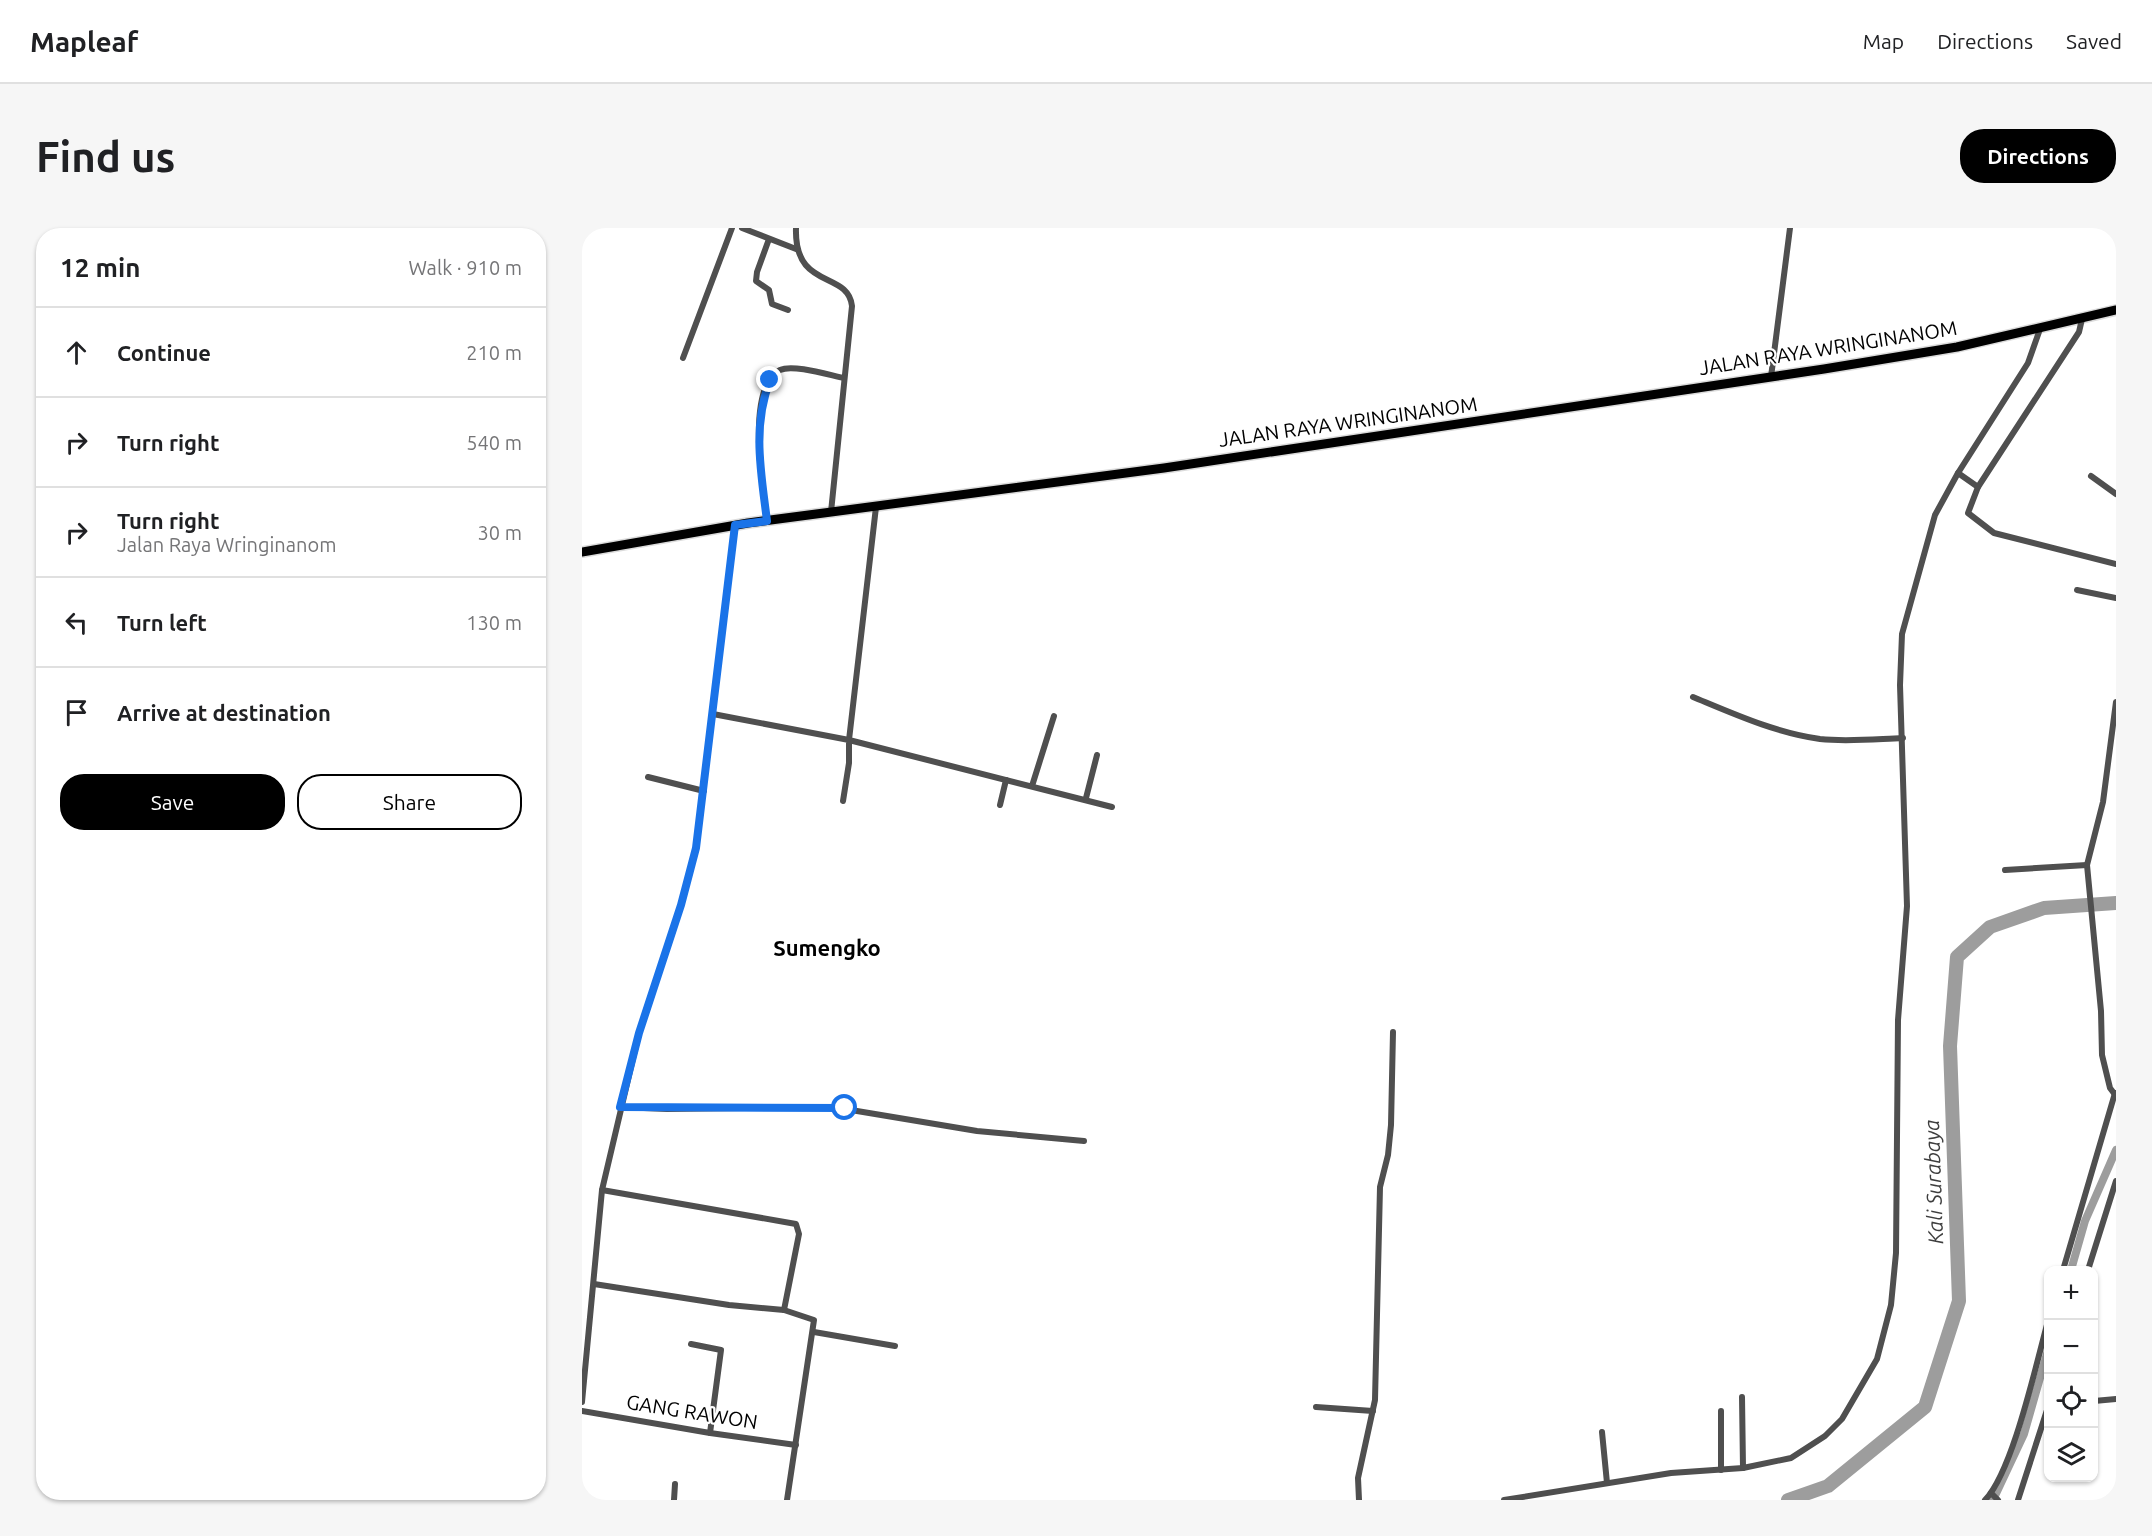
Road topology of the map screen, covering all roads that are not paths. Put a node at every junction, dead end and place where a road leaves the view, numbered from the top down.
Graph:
1 (732, 228) edge
2 (742, 228) edge
3 (796, 228) edge
4 (1790, 228) edge
5 (769, 239) junction
6 (796, 249) junction
7 (788, 310) dead end
8 (2116, 310) edge
9 (2082, 319) junction
10 (2040, 329) junction
11 (683, 357) dead end
12 (1771, 377) junction
13 (844, 378) junction
14 (1958, 473) junction
15 (2091, 476) dead end
16 (1978, 487) junction
17 (2116, 494) edge
18 (876, 507) junction
19 (831, 512) junction
20 (767, 521) junction
21 (735, 525) junction
22 (582, 552) edge
23 (2116, 564) edge
24 (2077, 590) dead end
25 (2116, 598) edge
26 (1694, 697) dead end
27 (2116, 702) edge
28 (713, 714) junction
29 (1054, 716) dead end
30 (1903, 738) junction
31 (849, 740) junction
32 (1097, 755) dead end
33 (648, 777) dead end
34 (1006, 780) junction
35 (1032, 786) junction
36 (704, 790) junction
37 (1086, 798) junction
38 (843, 801) dead end
39 (1000, 805) dead end
40 (1112, 807) dead end
41 (2087, 865) junction
42 (2005, 870) dead end
43 (1393, 1032) dead end
44 (2115, 1094) edge
45 (620, 1107) junction
46 (1084, 1140) dead end
47 (2116, 1181) edge
48 (602, 1190) junction
49 (2066, 1266) edge
50 (2089, 1266) edge
51 (594, 1284) junction
52 (784, 1310) junction
53 (814, 1332) junction
54 (2044, 1338) edge
55 (691, 1344) dead end
56 (895, 1346) dead end
57 (1742, 1397) dead end
58 (2116, 1399) edge
59 (2098, 1401) edge
60 (582, 1402) edge
61 (1316, 1407) dead end
62 (582, 1411) edge
63 (1373, 1411) junction
64 (1721, 1411) dead end
65 (2044, 1422) edge
66 (1602, 1432) dead end
67 (710, 1433) junction
68 (796, 1445) junction
69 (1743, 1468) junction
70 (1721, 1470) junction
71 (1607, 1483) junction
72 (675, 1484) dead end
73 (1994, 1496) edge
74 (674, 1500) edge
75 (787, 1500) edge
76 (1359, 1500) edge
77 (1504, 1500) edge
78 (1985, 1500) edge
79 (2018, 1500) edge

1 - 11 street
2 - 5 street
3 - 6 street
4 - 12 street
5 - 6 street
5 - 7 street
6 - 13 street
8 - 9 main road, JALAN RAYA WRINGINANOM
9 - 10 main road, JALAN RAYA WRINGINANOM
9 - 16 street
10 - 12 main road, JALAN RAYA WRINGINANOM
10 - 14 street
12 - 18 main road, JALAN RAYA WRINGINANOM
13 - 19 street
13 - 20 street
14 - 16 street
14 - 30 street
15 - 17 street
16 - 23 street
18 - 19 main road, JALAN RAYA WRINGINANOM
18 - 31 street
19 - 20 main road, JALAN RAYA WRINGINANOM
20 - 21 main road, JALAN RAYA WRINGINANOM
21 - 22 main road, JALAN RAYA WRINGINANOM
21 - 28 street
24 - 25 street
26 - 30 street
27 - 41 street
28 - 31 street
28 - 36 street
29 - 35 street
30 - 69 street
31 - 34 street
31 - 38 street
32 - 37 street
33 - 36 street
34 - 35 street
34 - 39 street
35 - 37 street
36 - 45 street
37 - 40 street
41 - 42 street
41 - 44 street
43 - 63 street
44 - 49 street
45 - 46 street
45 - 48 street
47 - 50 street
48 - 51 street
48 - 52 street
51 - 52 street
51 - 60 street
52 - 53 street
53 - 56 street
53 - 68 street
54 - 73 street
55 - 67 street
57 - 69 street
58 - 59 street
61 - 63 street
62 - 67 street, GANG RAWON
63 - 76 street
64 - 70 street
65 - 79 street
66 - 71 street
67 - 68 street, GANG RAWON
68 - 75 street
69 - 70 street
70 - 71 street
71 - 77 street
72 - 74 street
73 - 78 street

